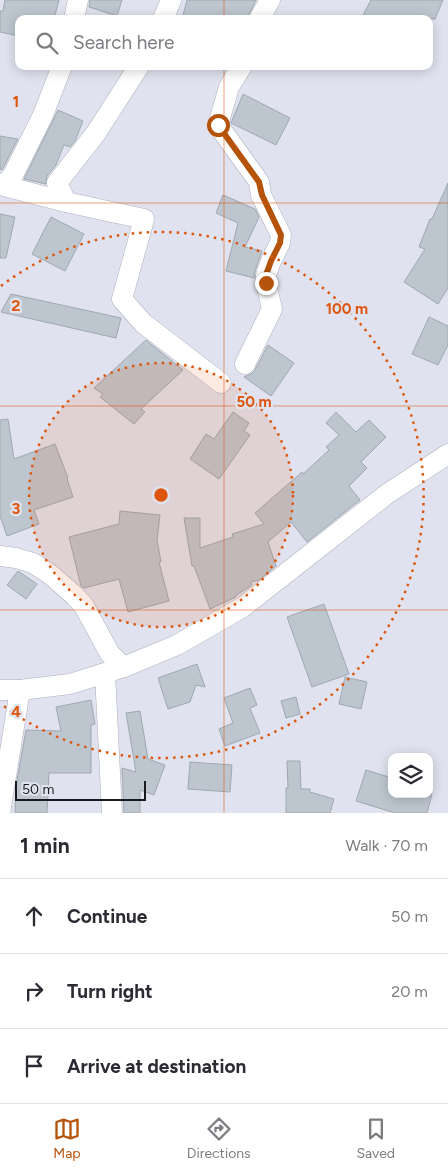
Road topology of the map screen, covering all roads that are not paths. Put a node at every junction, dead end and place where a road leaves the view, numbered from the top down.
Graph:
1 (78, 0) edge
2 (171, 0) edge
3 (270, 0) edge
4 (75, 15) edge
5 (165, 15) edge
6 (261, 15) edge
7 (60, 70) edge
8 (136, 70) edge
9 (240, 70) edge
10 (0, 185) edge
11 (66, 202) junction
12 (245, 364) dead end
13 (221, 383) dead end
14 (448, 454) edge
15 (0, 556) edge
16 (115, 670) junction
17 (10, 690) edge
18 (0, 813) edge
19 (112, 813) edge

1 - 4 street
2 - 5 street
3 - 6 street
7 - 10 street
8 - 11 street
9 - 12 street
10 - 11 street
11 - 13 street
14 - 16 street
15 - 16 street
16 - 17 street
16 - 19 street
17 - 18 street

